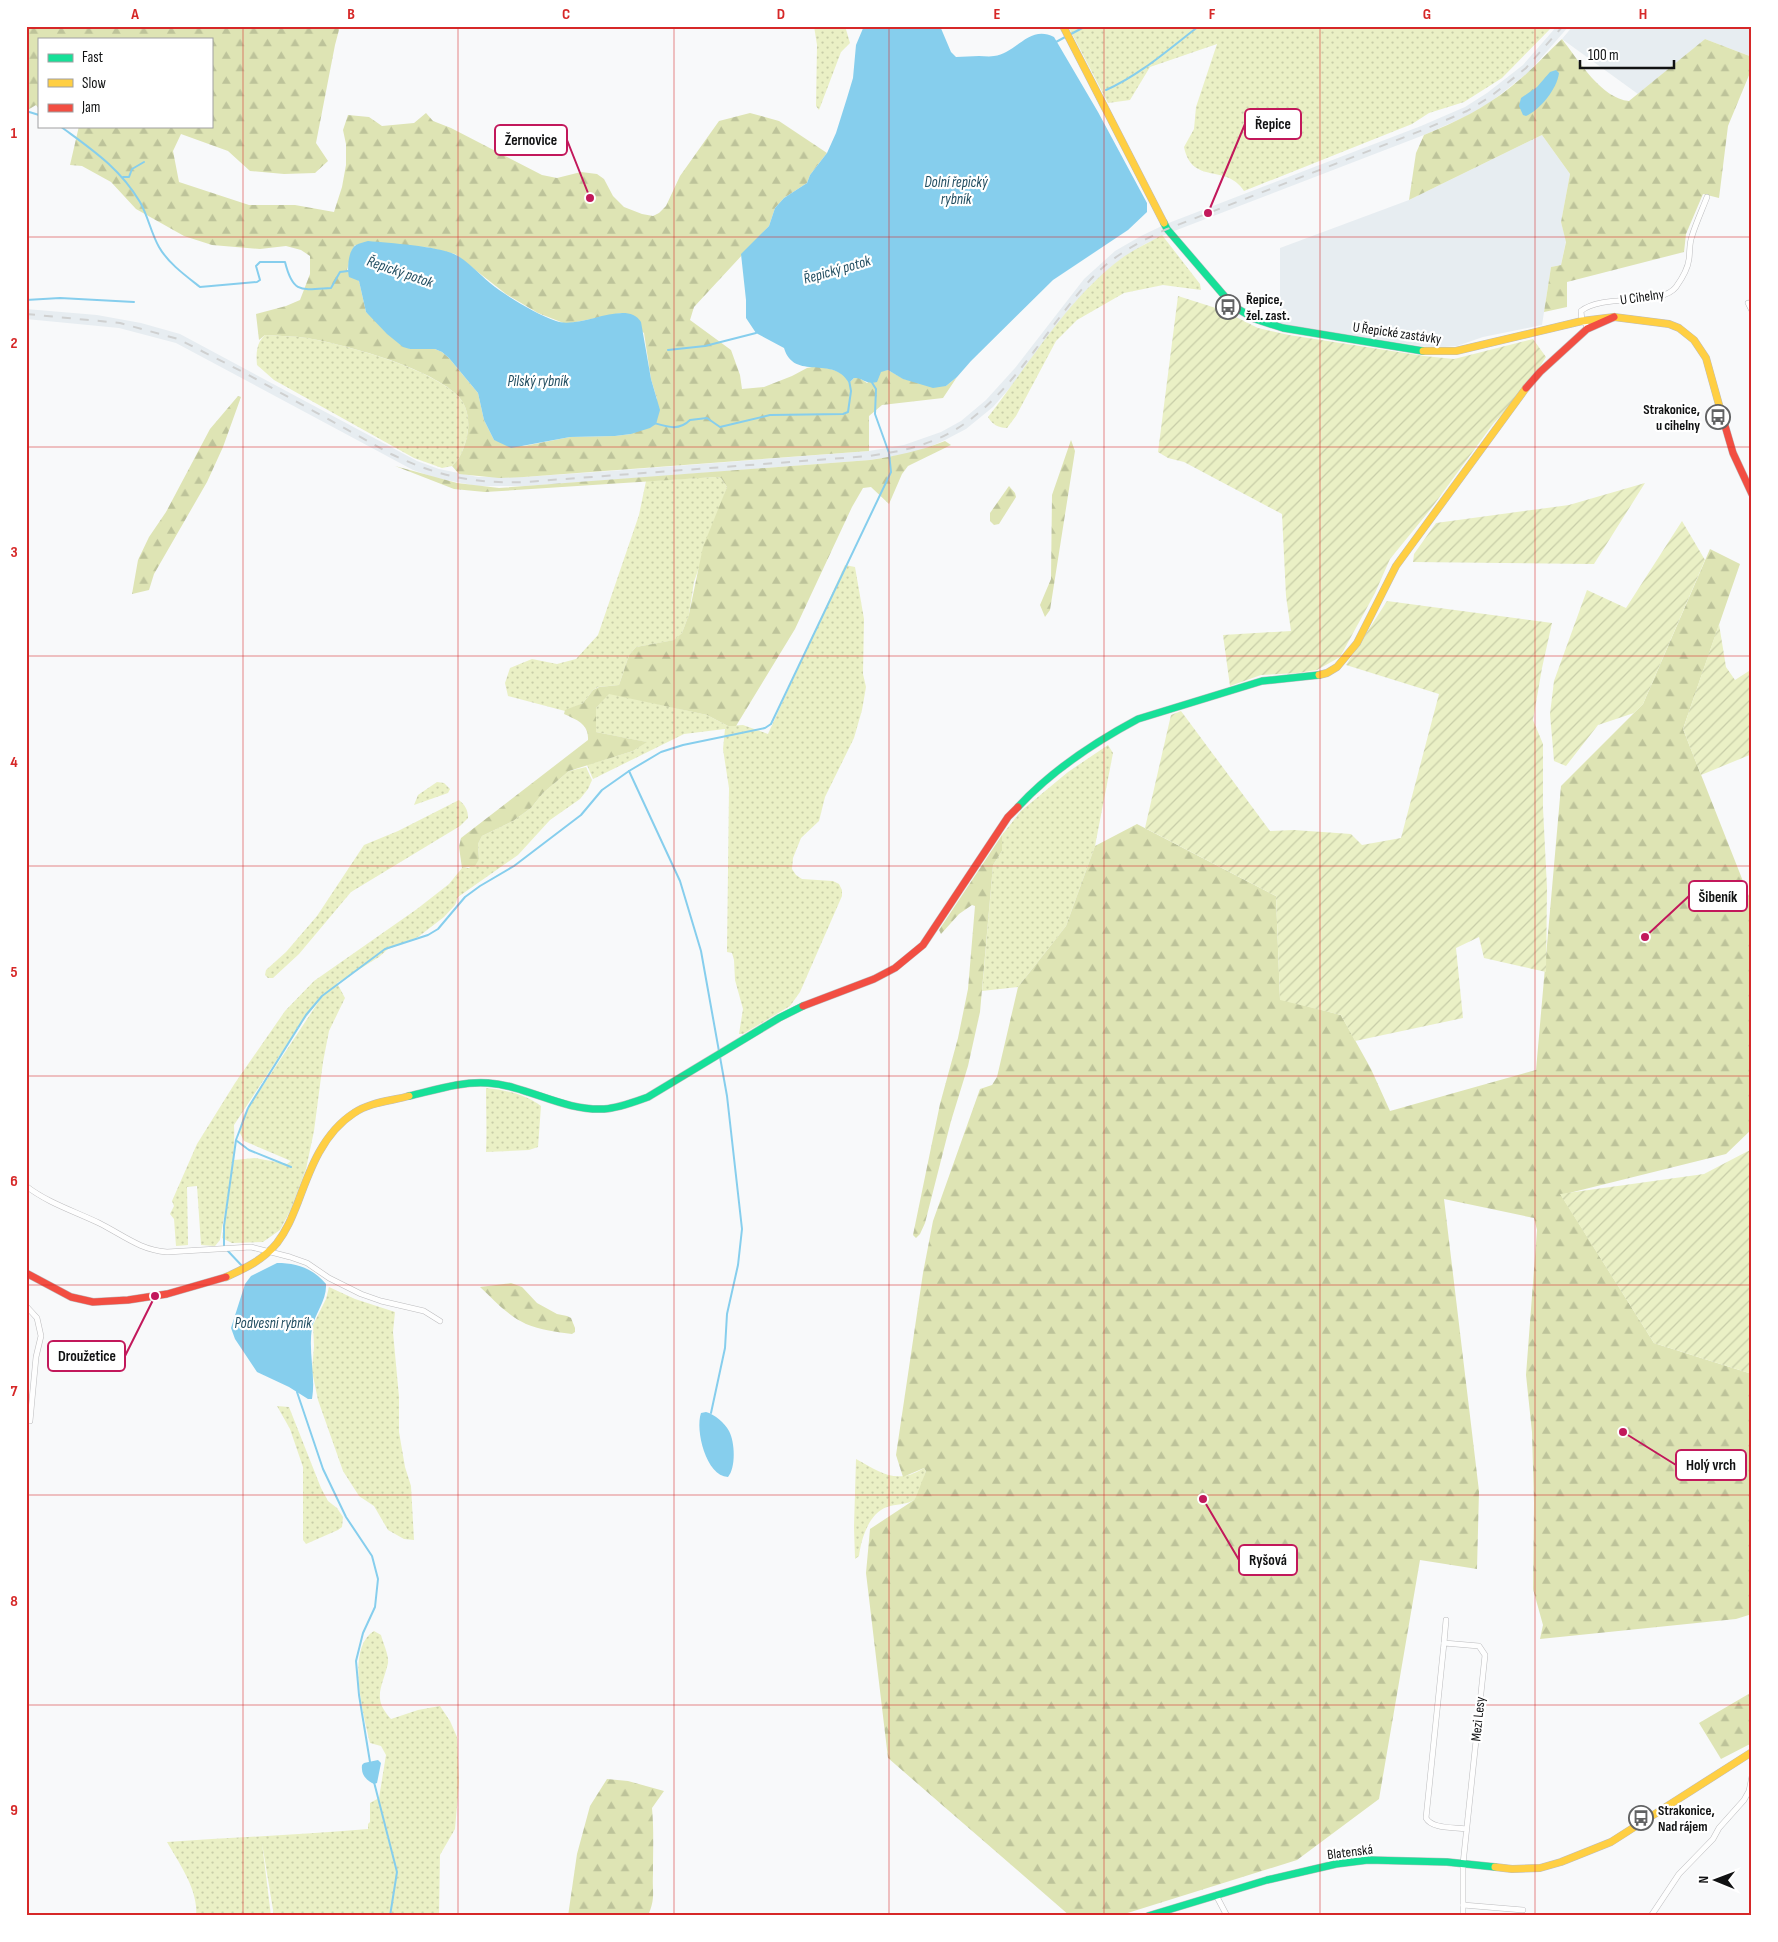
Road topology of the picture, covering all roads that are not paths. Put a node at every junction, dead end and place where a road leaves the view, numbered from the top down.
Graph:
1 (1062, 26) edge
2 (1707, 196) dead end
3 (1748, 303) dead end
4 (1752, 311) edge
5 (1614, 317) junction
6 (1582, 321) junction
7 (1588, 329) junction
8 (1752, 494) edge
9 (26, 1186) edge
10 (269, 1252) junction
11 (26, 1273) edge
12 (26, 1306) edge
13 (440, 1321) dead end
14 (30, 1421) dead end
15 (1446, 1620) dead end
16 (1444, 1643) junction
17 (1752, 1752) edge
18 (1752, 1776) edge
19 (1466, 1829) junction
20 (1462, 1864) junction
21 (1216, 1894) junction
22 (1463, 1905) junction
23 (1523, 1910) dead end
24 (1148, 1916) edge
25 (1227, 1916) edge
26 (1464, 1916) edge
27 (1651, 1916) edge

1 - 6 street, U Řepické zastávky
2 - 6 street, U Cihelny
3 - 4 street
5 - 6 street, U Řepické zastávky
5 - 7 street
5 - 8 street, U Řepické zastávky
6 - 7 street
7 - 10 street
9 - 10 street
10 - 11 street
10 - 13 street
12 - 14 street
15 - 16 street
16 - 19 street
16 - 19 street, Mezi Lesy
17 - 20 street, Blatenská
18 - 27 street
19 - 20 street, Mezi Lesy
20 - 21 street, Blatenská
20 - 22 street, Mezi Lesy
21 - 24 street, Blatenská
21 - 25 street
22 - 23 street
22 - 26 street, Mezi Lesy

